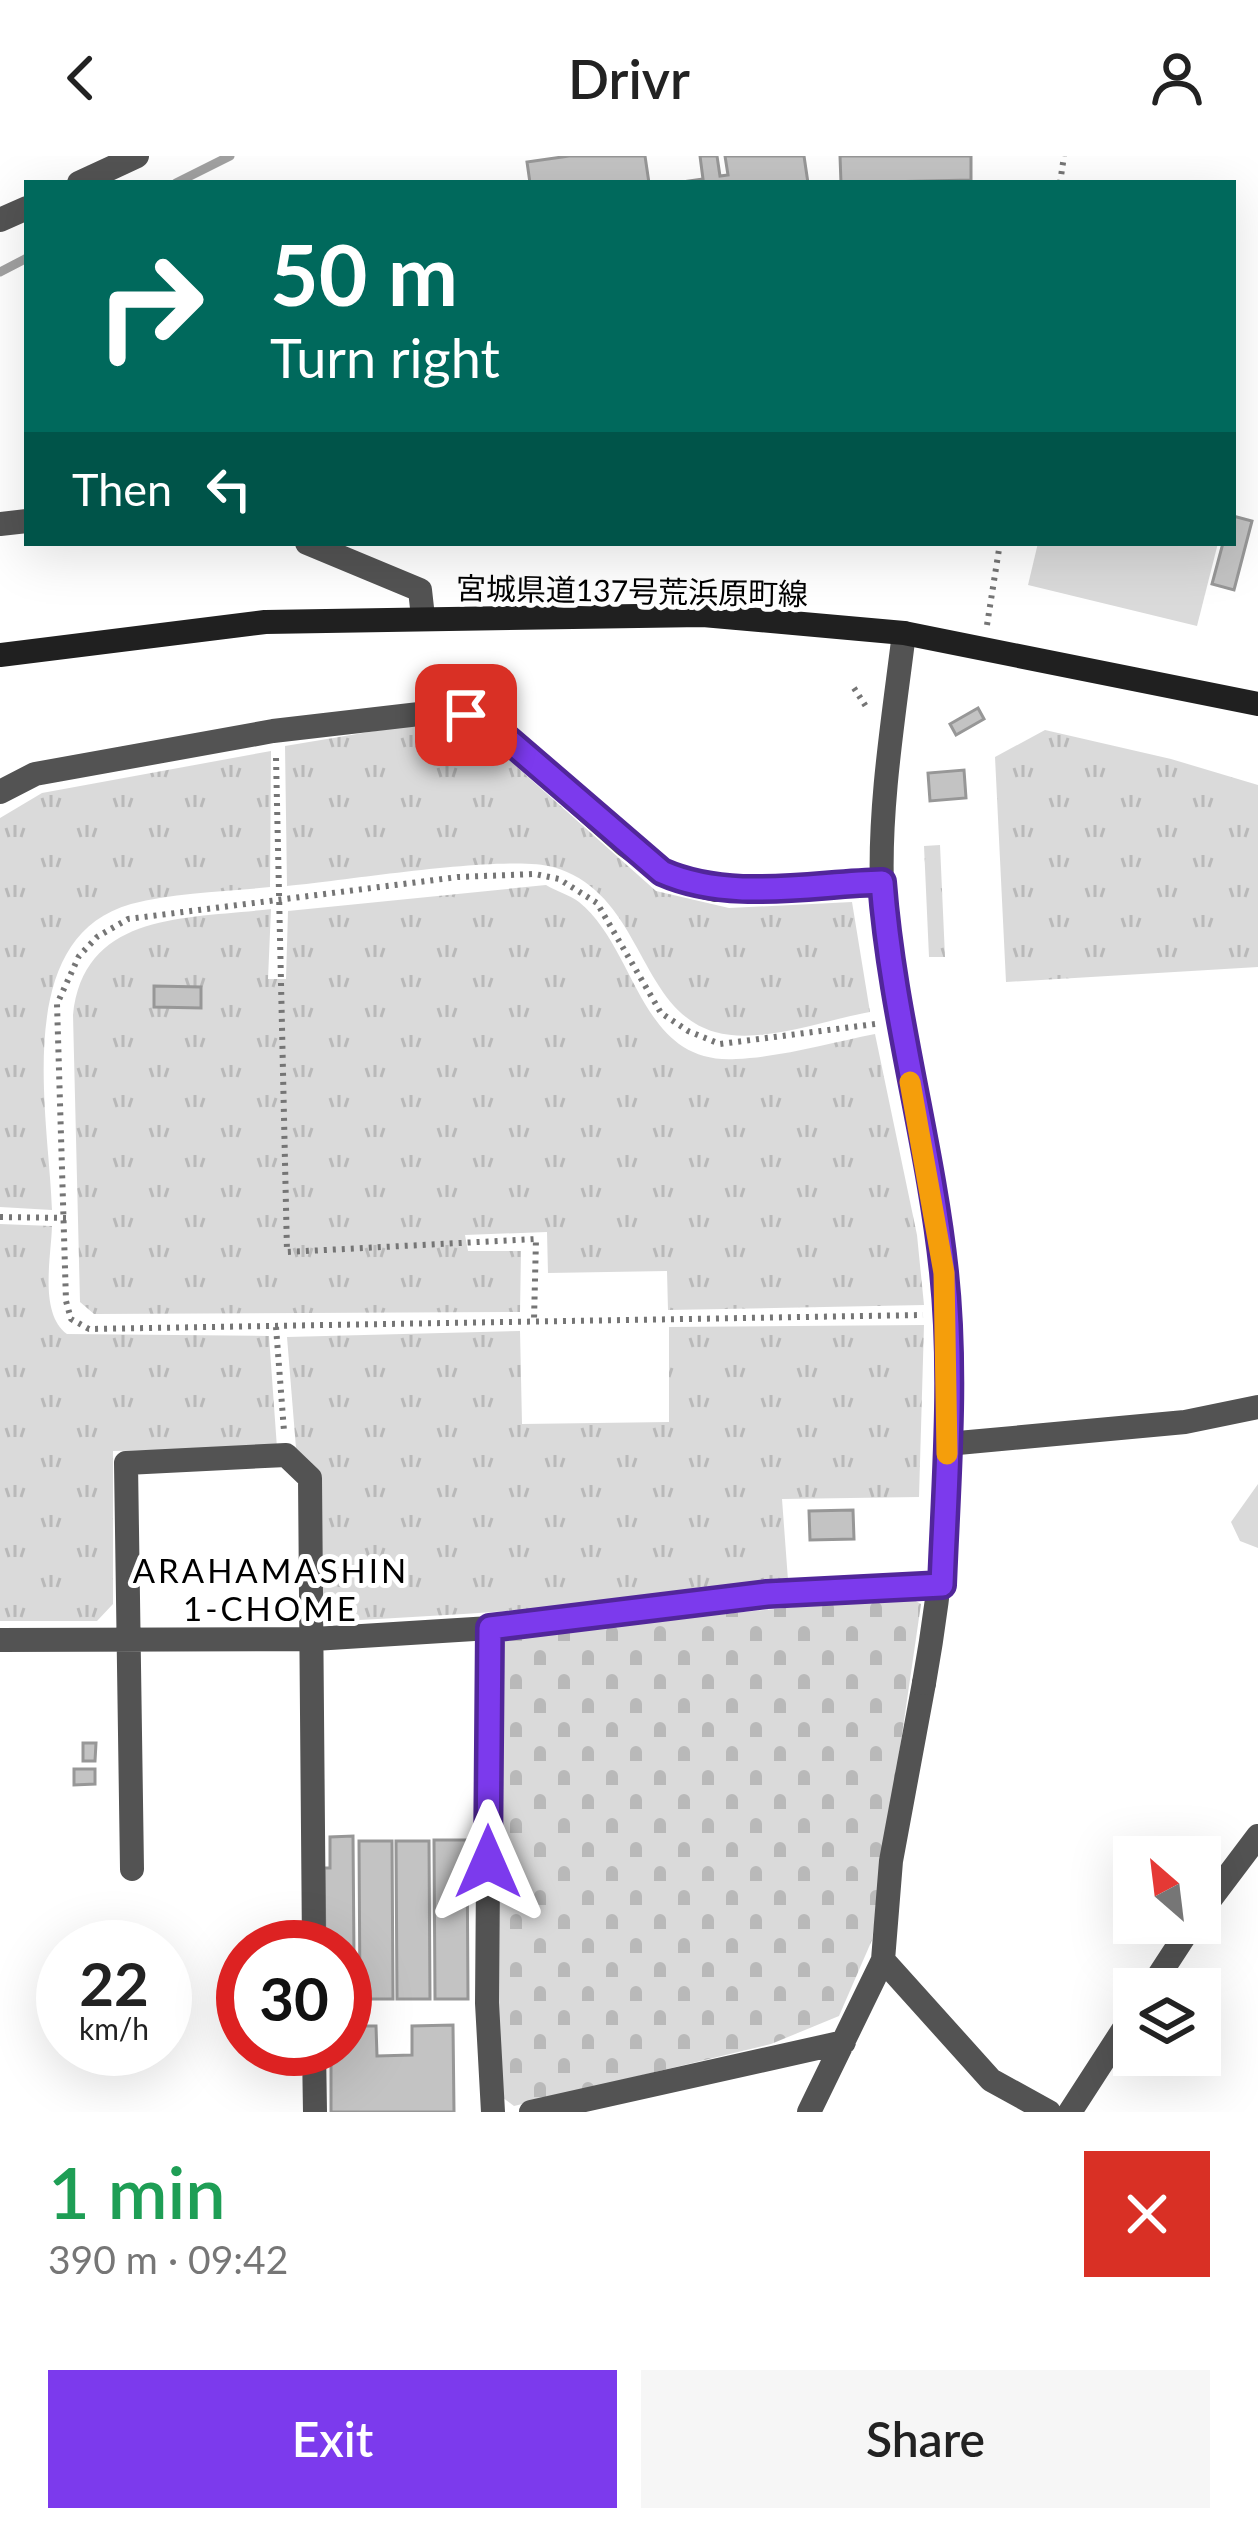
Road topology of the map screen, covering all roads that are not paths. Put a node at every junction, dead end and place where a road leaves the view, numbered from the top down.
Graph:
1 (137, 156) edge
2 (85, 180) edge
3 (315, 546) edge
4 (423, 617) junction
5 (904, 633) junction
6 (0, 655) edge
7 (1258, 704) edge
8 (0, 792) edge
9 (882, 882) junction
10 (1258, 1407) edge
11 (947, 1444) junction
12 (942, 1585) junction
13 (490, 1628) junction
14 (127, 1638) junction
15 (314, 1639) junction
16 (0, 1640) edge
17 (1258, 1837) edge
18 (132, 1869) dead end
19 (1221, 1885) edge
20 (314, 1920) edge
21 (883, 1960) junction
22 (844, 2042) junction
23 (1113, 2045) edge
24 (314, 2076) edge
25 (315, 2112) edge
26 (493, 2112) edge
27 (532, 2112) edge
28 (809, 2112) edge
29 (1049, 2112) edge
30 (1070, 2112) edge

1 - 2 street
3 - 4 street
4 - 5 main road, 宮城県道137号荒浜原町線
4 - 6 main road, 宮城県道137号荒浜原町線
5 - 7 main road, 宮城県道137号荒浜原町線
5 - 9 street
8 - 9 street
9 - 11 street
10 - 11 street
11 - 12 street
12 - 13 street
12 - 21 street
13 - 15 street
13 - 26 street
14 - 15 street
14 - 15 street
14 - 16 street
14 - 18 street
15 - 20 street
17 - 19 street
21 - 22 street
21 - 29 street
22 - 27 street
22 - 28 street
23 - 30 street
24 - 25 street

